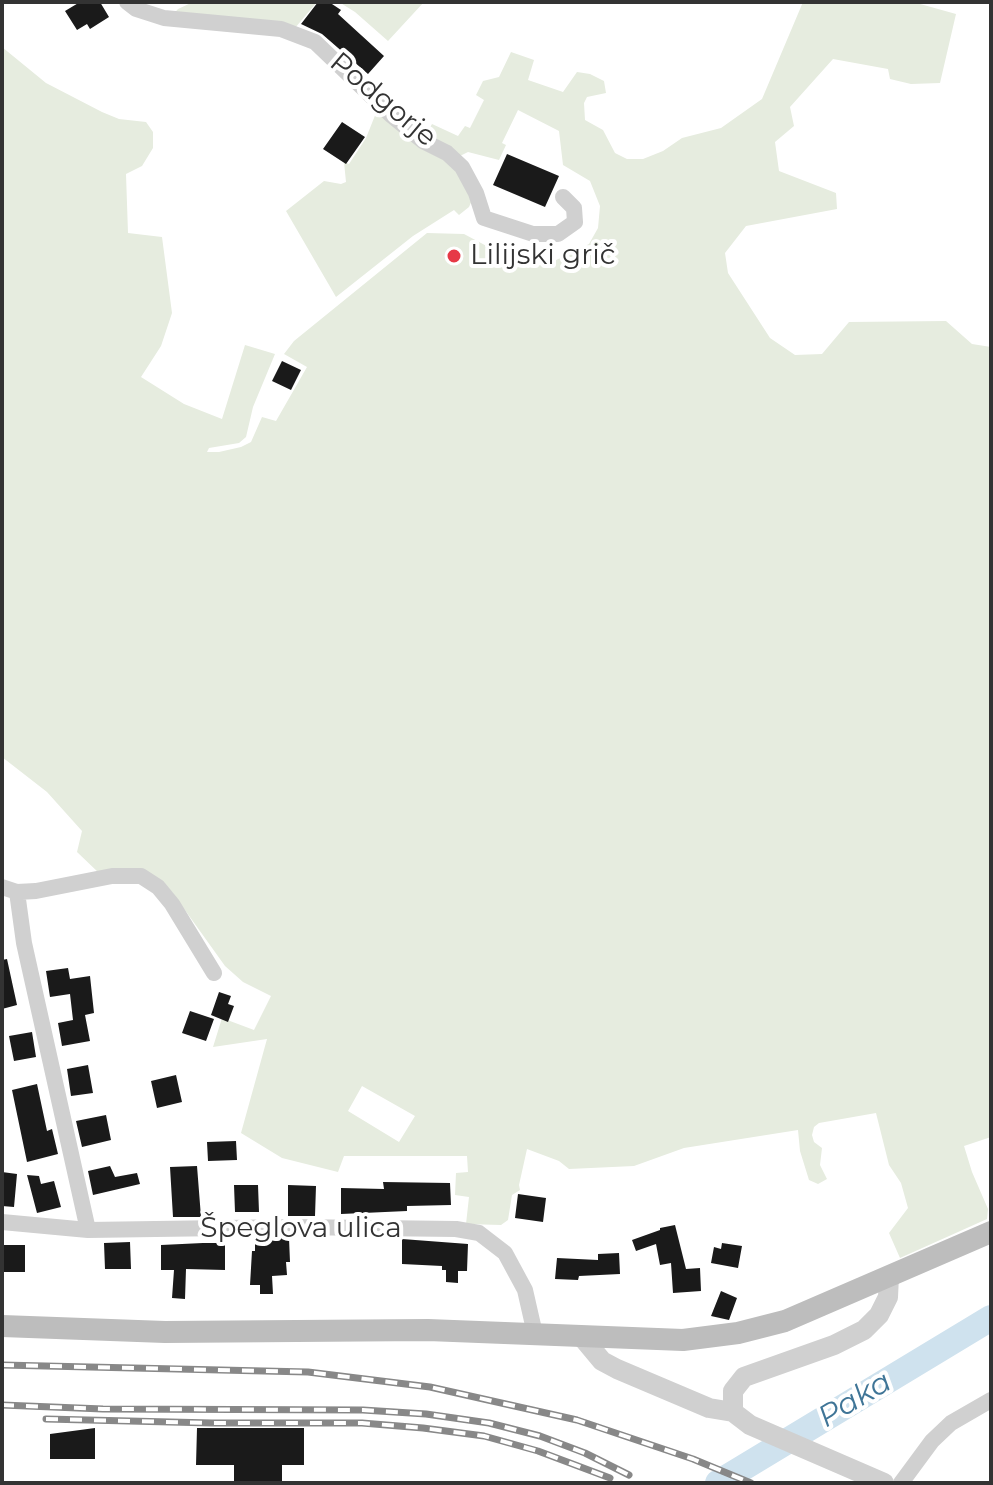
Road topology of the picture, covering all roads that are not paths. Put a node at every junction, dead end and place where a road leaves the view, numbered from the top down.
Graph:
1 (127, 2) edge
2 (563, 197) dead end
3 (10, 889) edge
4 (214, 973) dead end
5 (2, 1222) edge
6 (88, 1230) junction
7 (991, 1232) edge
8 (889, 1276) junction
9 (2, 1326) edge
10 (535, 1334) junction
11 (582, 1337) junction
12 (991, 1400) edge
13 (733, 1412) junction
14 (884, 1483) edge
15 (901, 1483) edge

1 - 2 street, Podgorje
3 - 4 street
3 - 6 street
5 - 6 street, Špeglova ulica
6 - 10 street, Špeglova ulica
7 - 8 main road
8 - 11 main road
8 - 13 street
9 - 10 main road
10 - 11 main road
11 - 13 street
12 - 15 street
13 - 14 street

